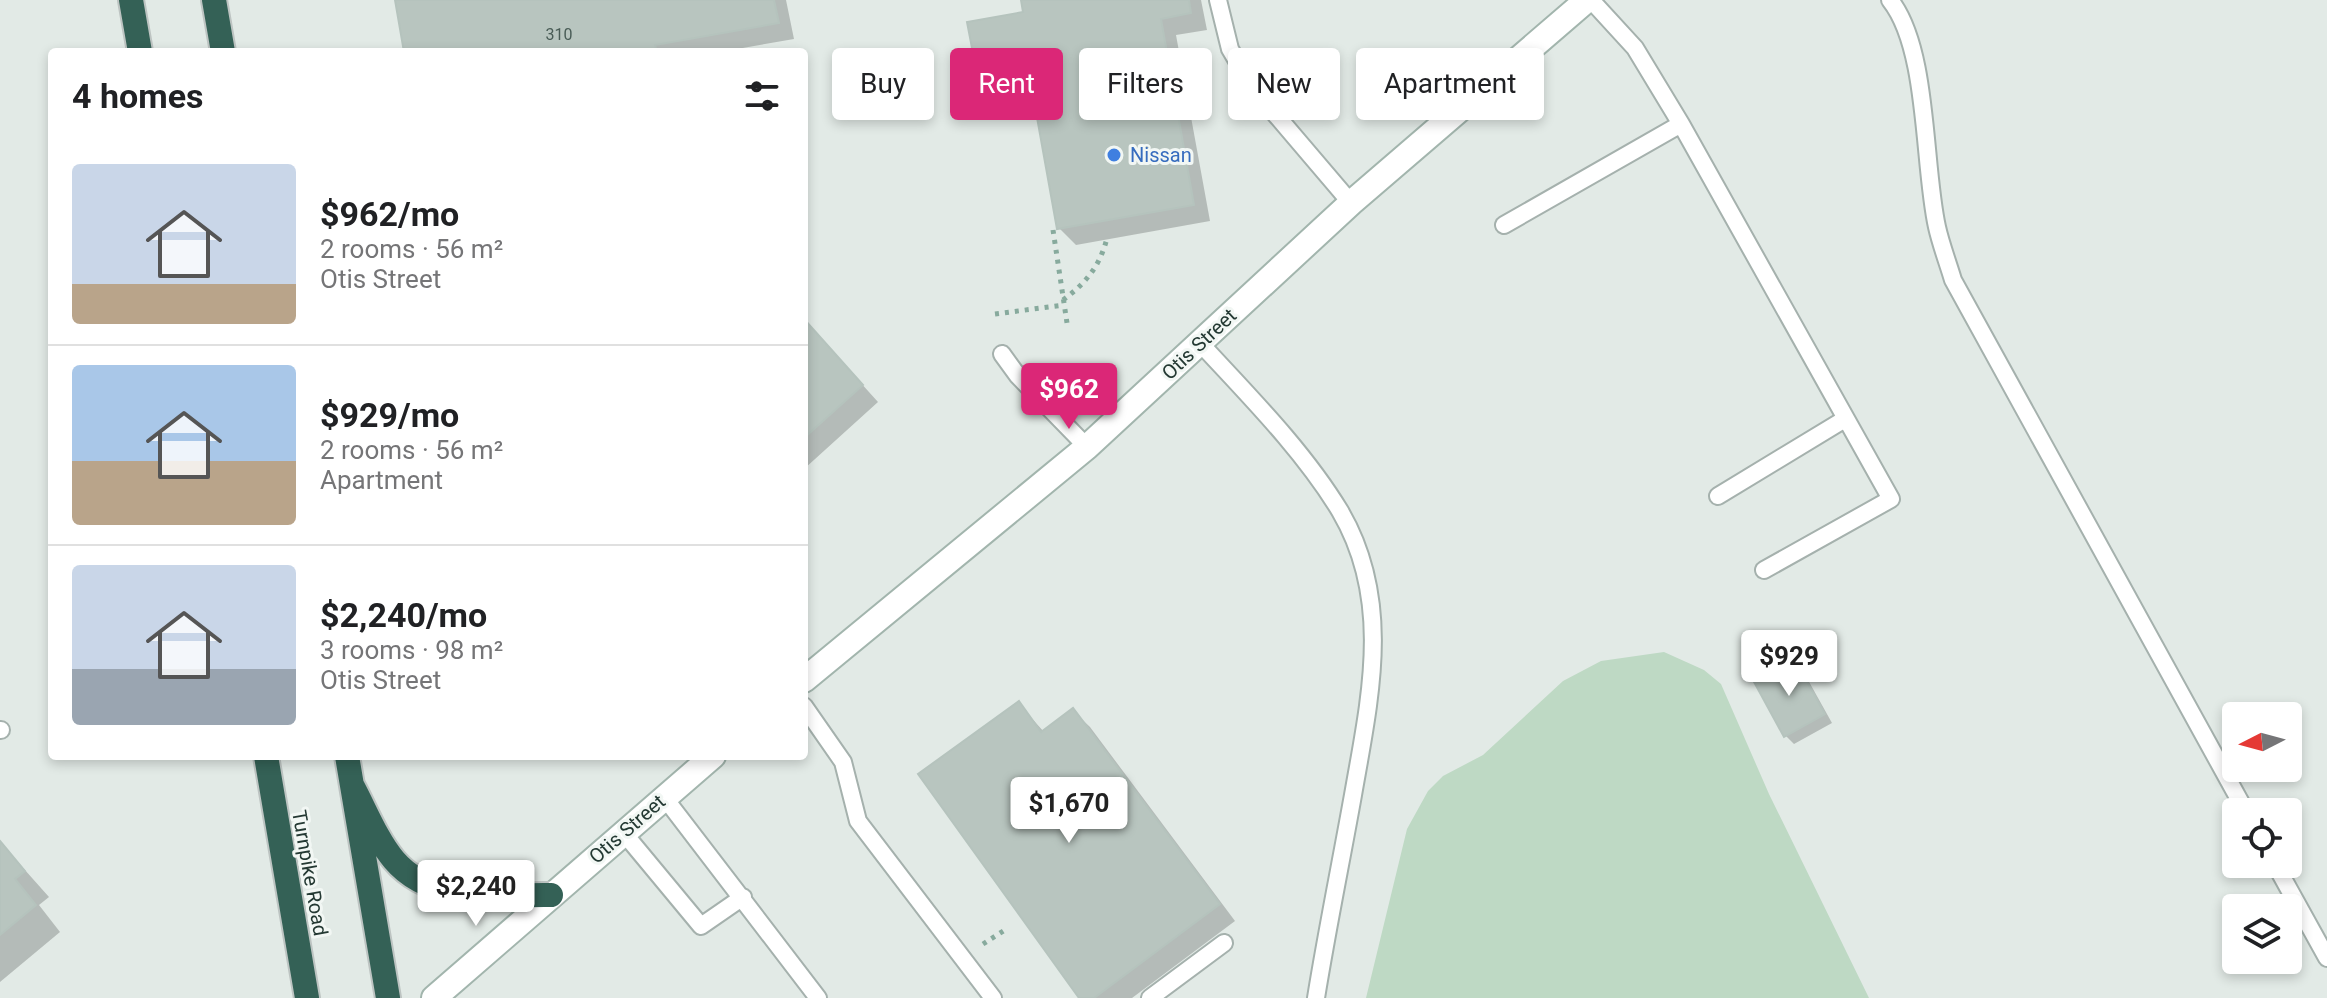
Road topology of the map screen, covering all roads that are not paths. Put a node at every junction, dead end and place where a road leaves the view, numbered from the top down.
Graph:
1 (131, 0) edge
2 (214, 0) edge
3 (1218, 0) edge
4 (1589, 0) edge
5 (1890, 0) edge
6 (139, 48) edge
7 (222, 48) edge
8 (1681, 124) junction
9 (1351, 203) junction
10 (1504, 225) dead end
11 (1200, 343) junction
12 (1002, 354) dead end
13 (1845, 419) junction
14 (1087, 447) junction
15 (1718, 496) dead end
16 (1764, 570) dead end
17 (808, 677) edge
18 (808, 712) edge
19 (267, 760) edge
20 (348, 760) edge
21 (708, 760) edge
22 (352, 785) junction
23 (664, 797) junction
24 (2238, 798) edge
25 (623, 832) junction
26 (2283, 878) edge
27 (551, 895) junction
28 (743, 897) junction
29 (1224, 943) dead end
30 (2327, 958) edge
31 (307, 998) edge
32 (388, 998) edge
33 (434, 998) edge
34 (818, 998) edge
35 (993, 998) edge
36 (1150, 998) edge
37 (1316, 998) edge

1 - 6 highway
2 - 7 highway
3 - 9 lane
4 - 8 lane
4 - 9 main road, Otis Street
5 - 24 lane
8 - 10 lane
8 - 13 lane
9 - 11 main road, Otis Street
11 - 14 main road, Otis Street
11 - 37 lane
12 - 14 lane
13 - 15 lane
13 - 16 lane
14 - 17 main road, Otis Street
18 - 35 lane
19 - 31 highway, Turnpike Road
20 - 22 highway
21 - 23 main road, Otis Street
22 - 27 highway
22 - 32 highway
23 - 25 main road, Otis Street
23 - 28 lane
25 - 27 main road, Otis Street
25 - 28 lane
26 - 30 lane
27 - 33 main road, Otis Street
28 - 34 lane
29 - 36 lane

